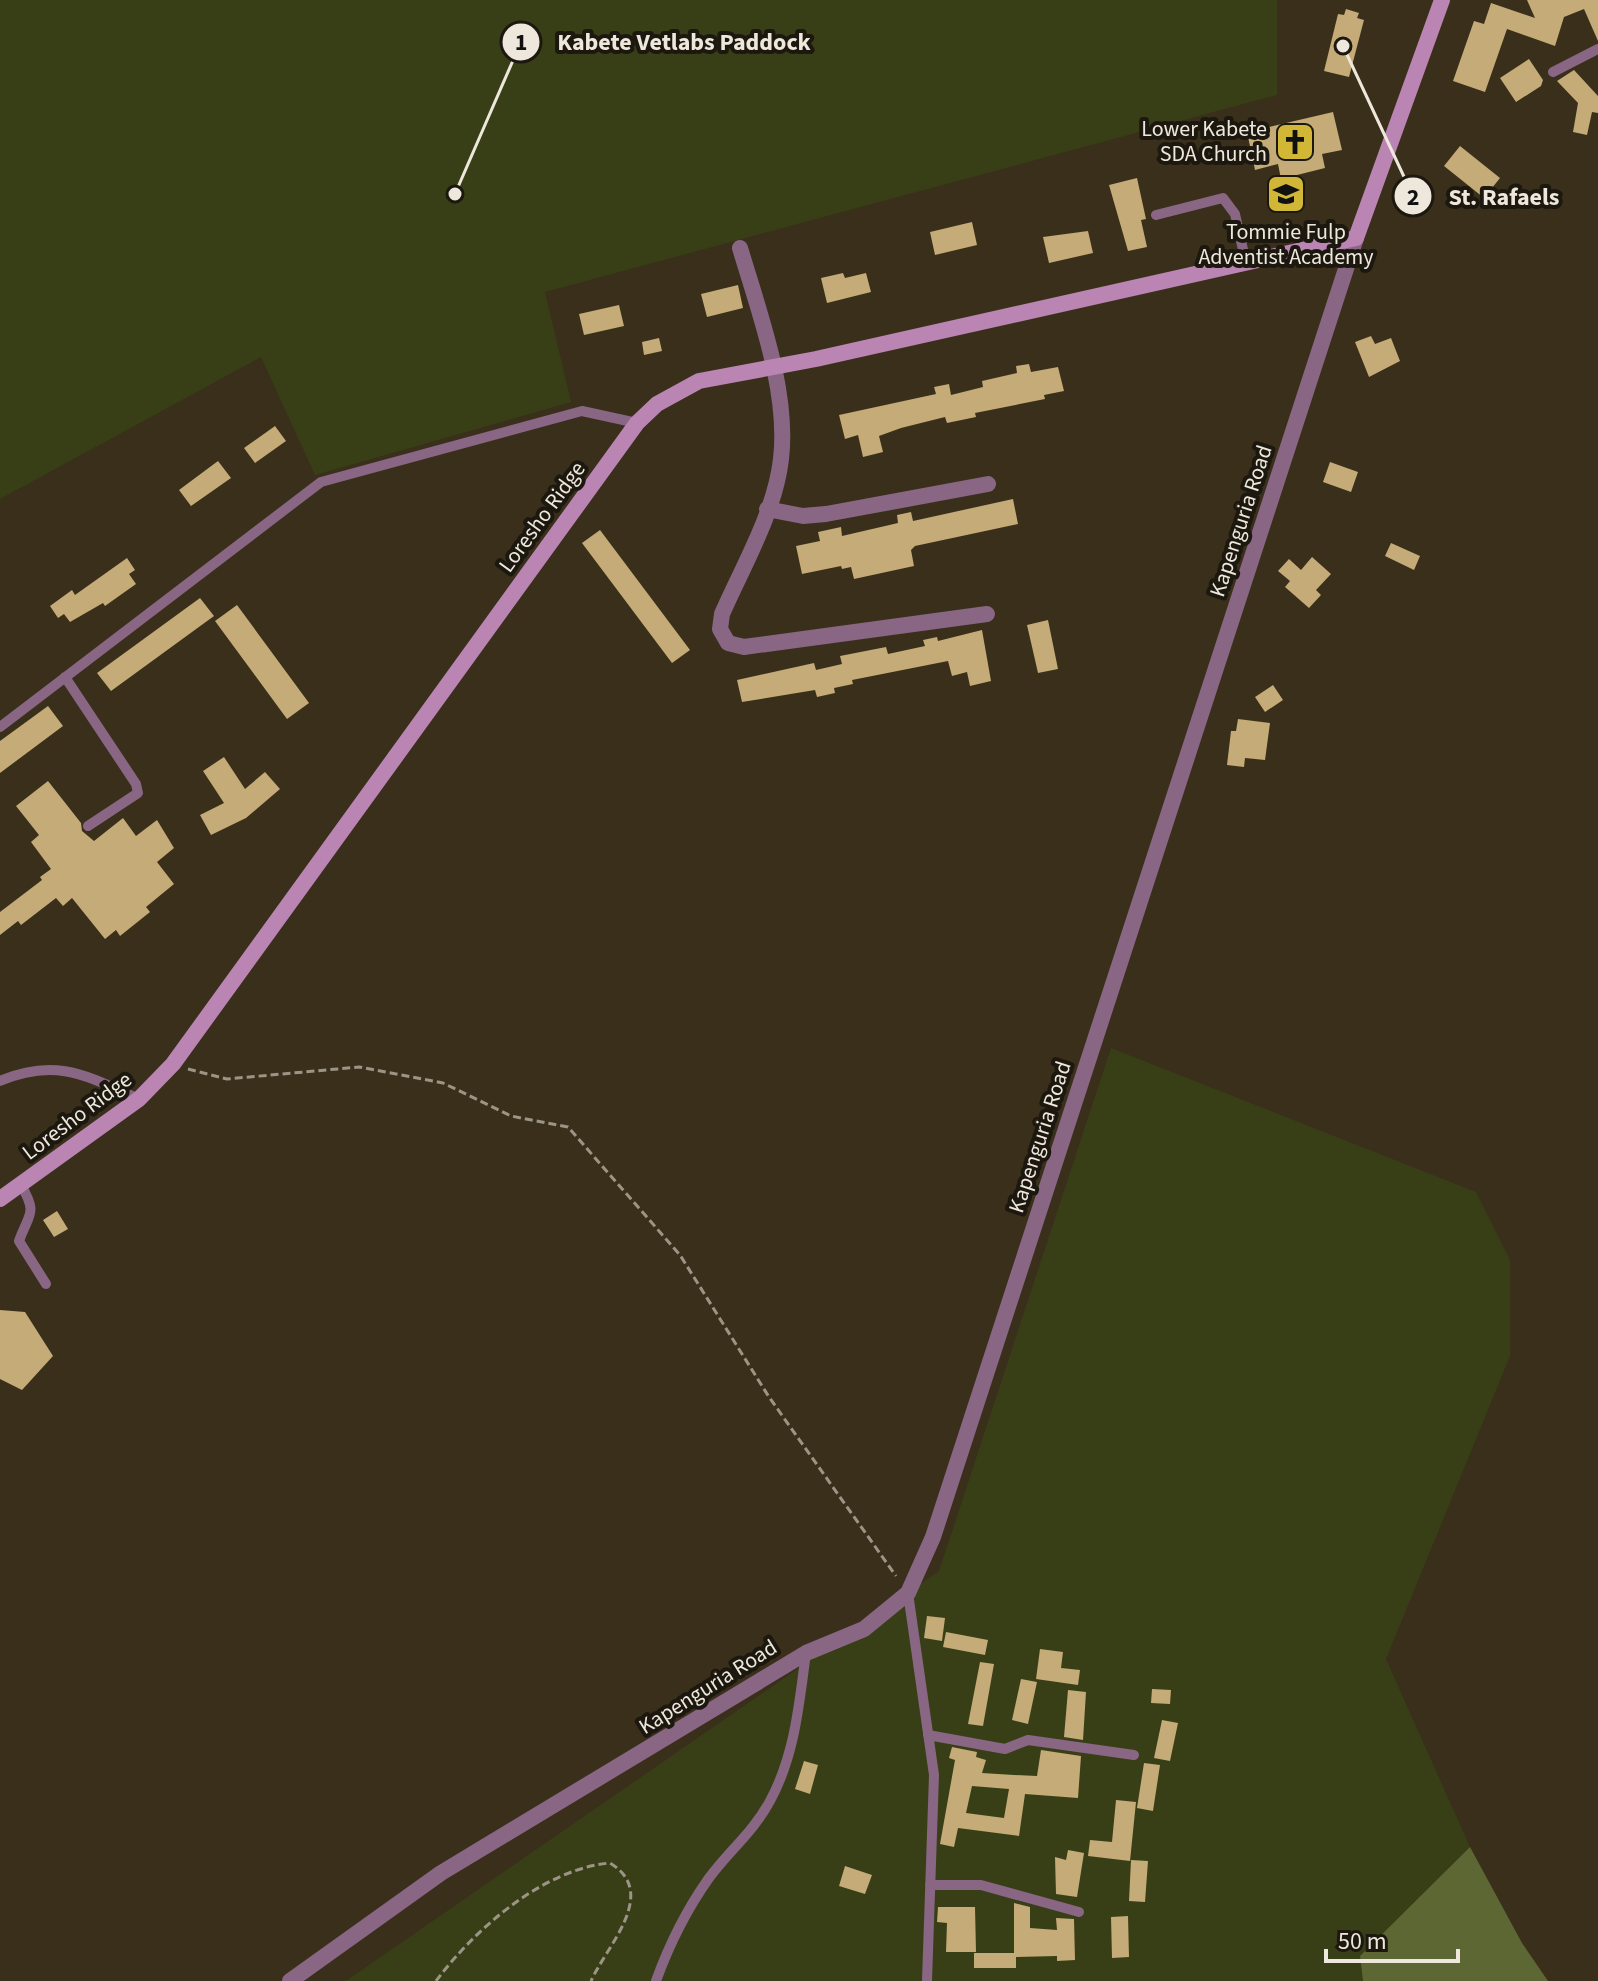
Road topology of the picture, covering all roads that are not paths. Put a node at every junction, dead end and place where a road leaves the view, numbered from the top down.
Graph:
1 (1442, 0) edge
2 (1598, 49) edge
3 (1553, 72) dead end
4 (1156, 215) dead end
5 (1356, 238) junction
6 (740, 248) dead end
7 (1246, 263) junction
8 (774, 366) junction
9 (637, 423) junction
10 (988, 484) dead end
11 (767, 509) junction
12 (987, 614) dead end
13 (65, 677) junction
14 (0, 727) edge
15 (88, 826) dead end
16 (0, 1081) edge
17 (139, 1099) junction
18 (21, 1185) junction
19 (0, 1199) edge
20 (46, 1284) dead end
21 (908, 1593) junction
22 (806, 1653) junction
23 (928, 1735) junction
24 (1134, 1755) dead end
25 (930, 1885) junction
26 (1079, 1912) dead end
27 (290, 1981) edge
28 (656, 1981) edge
29 (927, 1981) edge

1 - 5 street, Kapenguria Road
2 - 3 lane
4 - 7 lane
5 - 7 street, Loresho Ridge
5 - 21 street, Kapenguria Road
6 - 8 street
7 - 8 street, Loresho Ridge
8 - 9 street, Loresho Ridge
8 - 11 street
9 - 13 lane
9 - 17 street, Loresho Ridge
10 - 11 street
11 - 12 street
13 - 14 lane
13 - 15 lane
16 - 17 lane
17 - 18 street, Loresho Ridge
18 - 19 street, Loresho Ridge
18 - 20 lane
21 - 22 street, Kapenguria Road
21 - 23 lane
22 - 27 street, Kapenguria Road
22 - 28 lane
23 - 24 lane
23 - 25 lane
25 - 26 lane
25 - 29 lane

